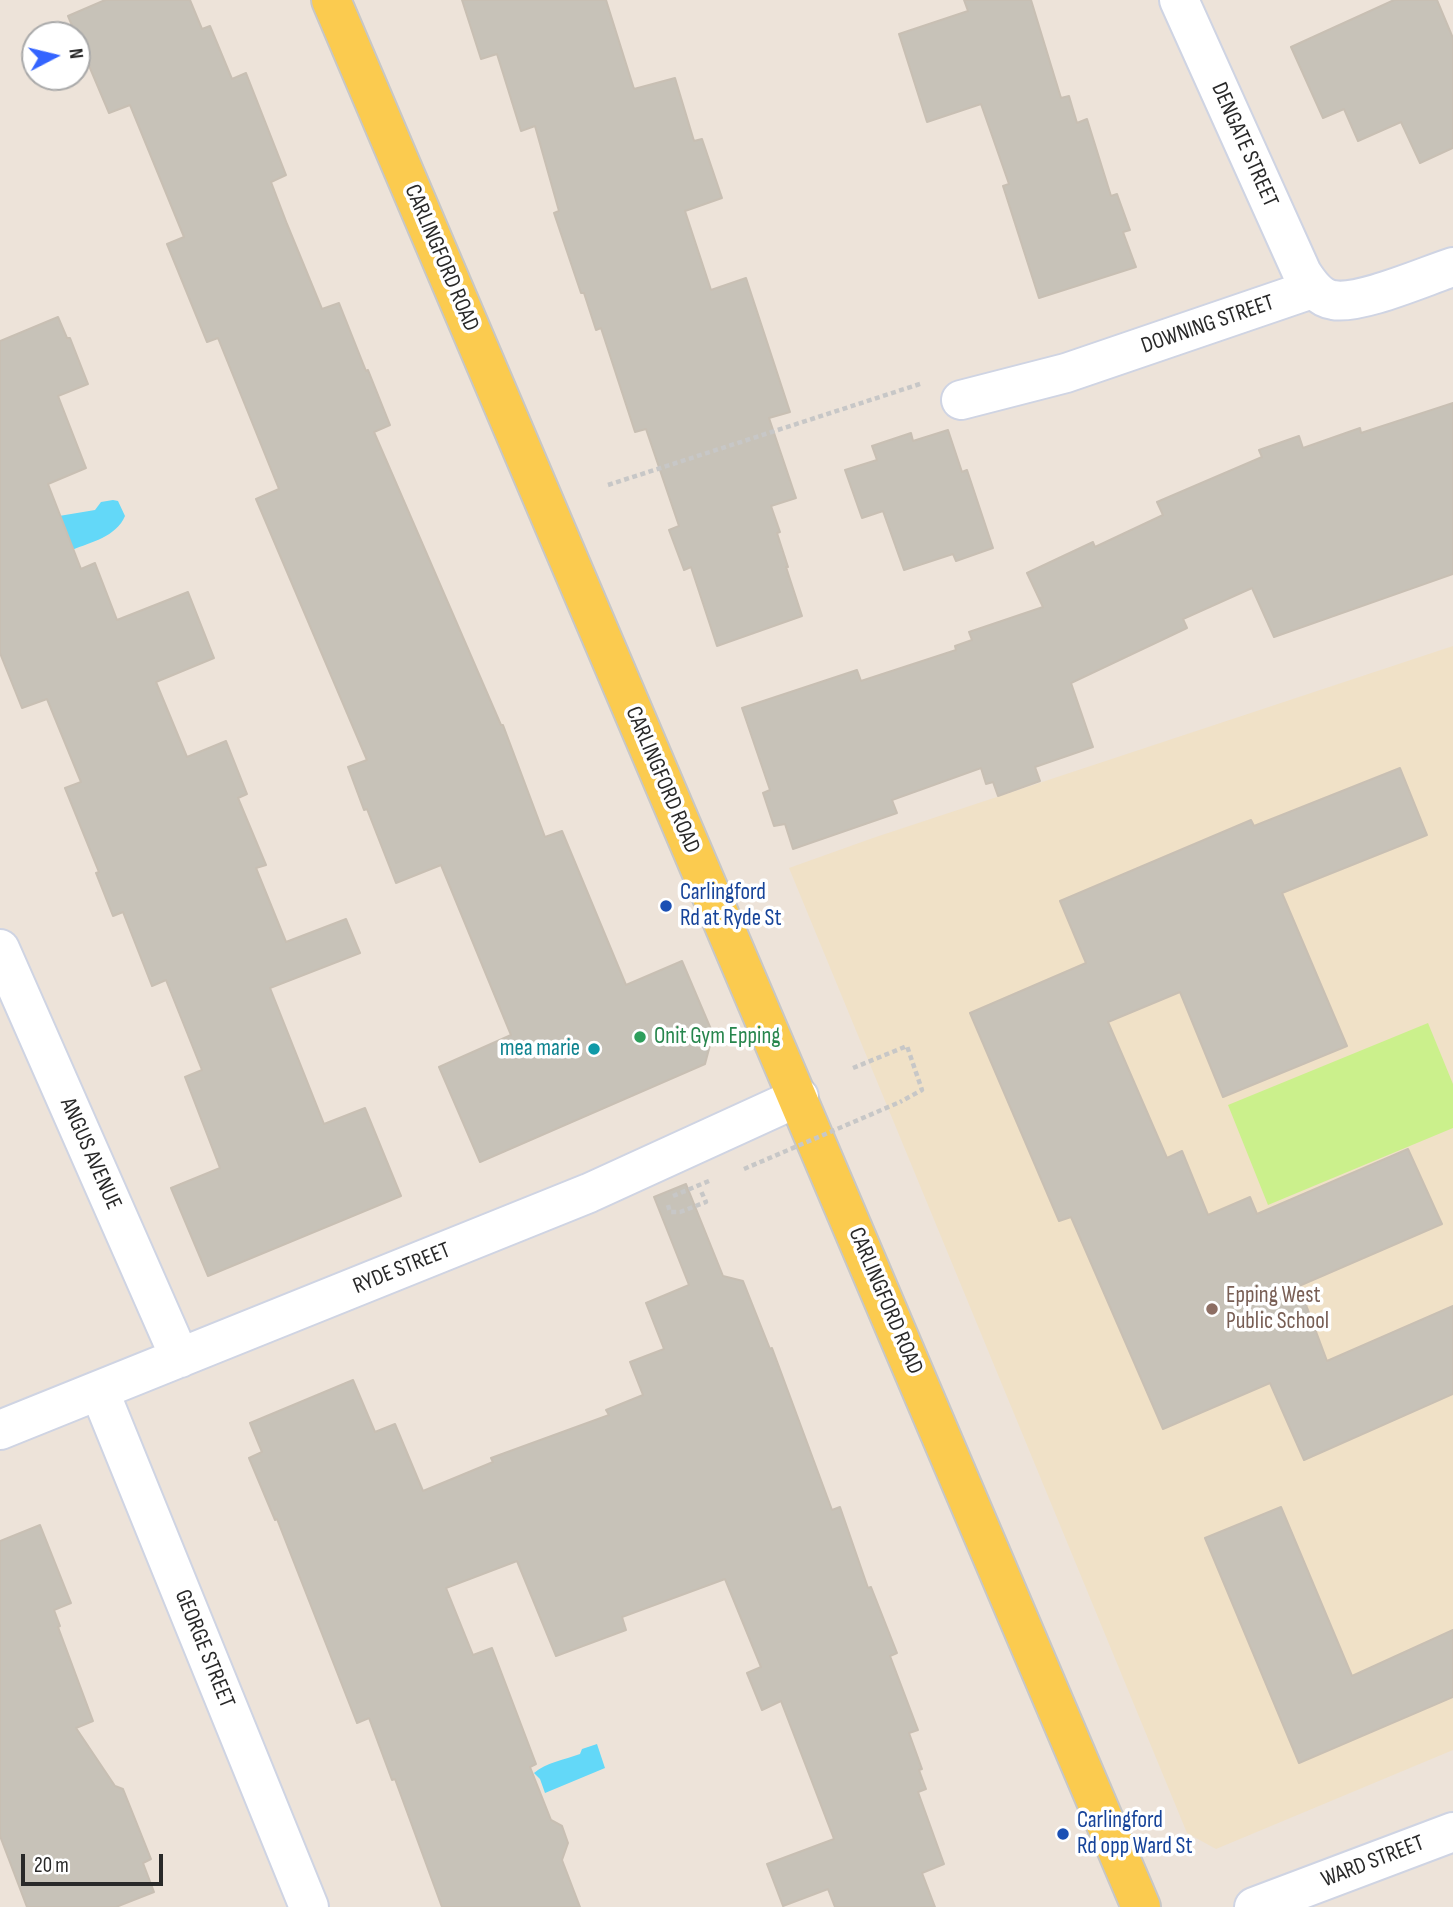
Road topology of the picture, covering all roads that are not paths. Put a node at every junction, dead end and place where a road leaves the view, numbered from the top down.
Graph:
1 (331, 0) edge
2 (1179, 0) edge
3 (1453, 267) edge
4 (1312, 289) junction
5 (961, 400) road end
6 (0, 950) edge
7 (799, 1097) junction
8 (180, 1358) junction
9 (99, 1390) junction
10 (0, 1430) edge
11 (1453, 1832) edge
12 (309, 1907) edge
13 (1141, 1907) edge
14 (1254, 1907) edge

1 - 7 main road, CARLINGFORD ROAD
2 - 4 street, DENGATE STREET
3 - 4 street
4 - 5 street, DOWNING STREET
6 - 8 street, ANGUS AVENUE
7 - 8 street, RYDE STREET
7 - 13 main road, CARLINGFORD ROAD
8 - 9 street, RYDE STREET
9 - 10 street, RYDE STREET
9 - 12 street, GEORGE STREET
11 - 14 street, WARD STREET

